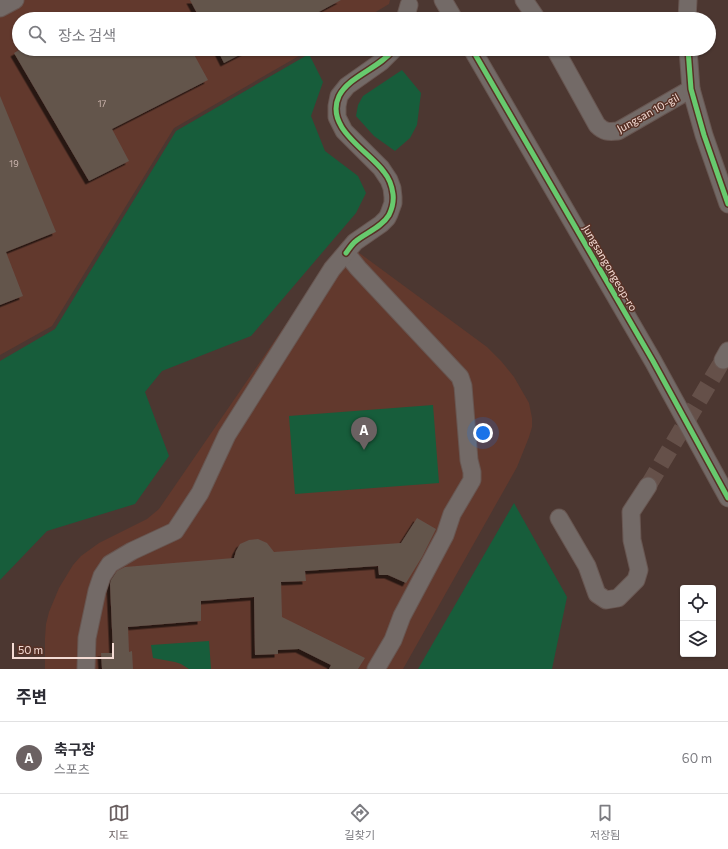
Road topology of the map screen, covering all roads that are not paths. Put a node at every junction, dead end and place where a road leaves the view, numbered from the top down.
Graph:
1 (15, 0) edge
2 (443, 0) edge
3 (524, 0) edge
4 (688, 0) edge
5 (0, 8) edge
6 (450, 12) edge
7 (532, 12) edge
8 (687, 12) edge
9 (387, 56) edge
10 (476, 56) edge
11 (559, 56) edge
12 (689, 56) edge
13 (691, 89) junction
14 (728, 204) edge
15 (346, 253) junction
16 (648, 486) tunnel mouth
17 (728, 498) edge
18 (559, 518) dead end
19 (86, 669) edge
20 (376, 669) edge

1 - 5 street
2 - 6 street
3 - 7 street
4 - 8 street
9 - 15 street
10 - 17 street, Jungsangongeop-ro
11 - 13 street, Jungsan 10-gil
12 - 13 street
13 - 14 street
15 - 19 street
15 - 20 street
16 - 18 street

